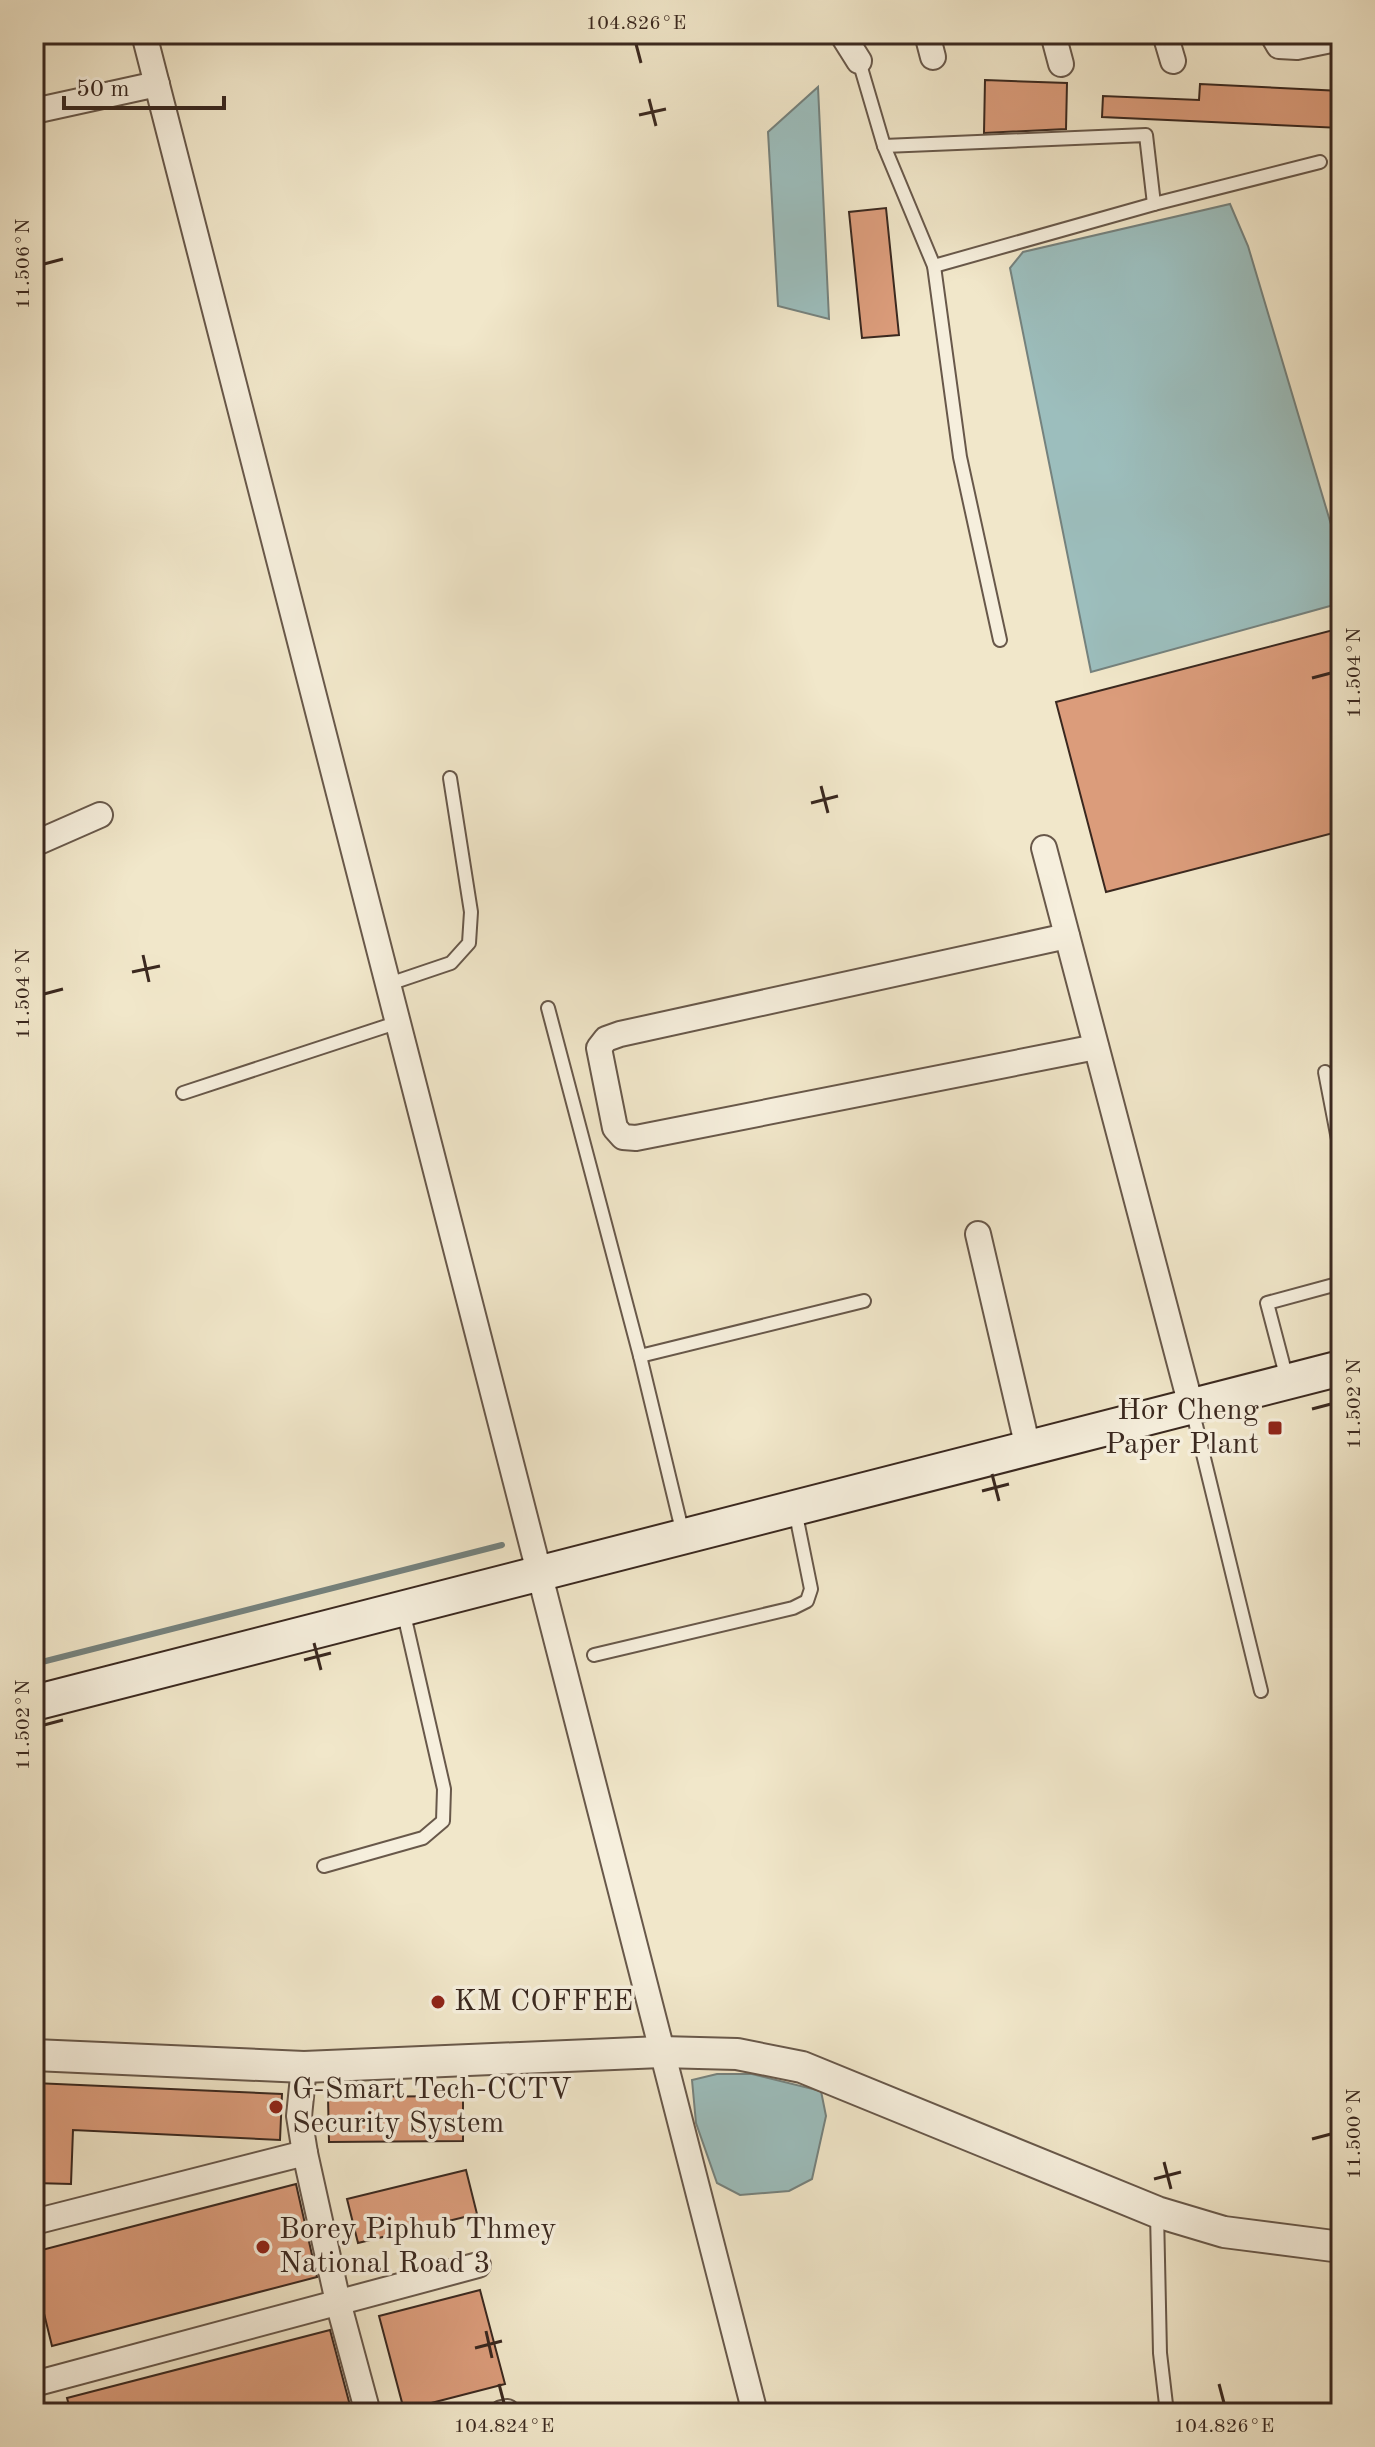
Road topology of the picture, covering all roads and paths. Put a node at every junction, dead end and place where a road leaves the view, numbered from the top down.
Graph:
1 (144, 34) edge
2 (842, 34) edge
3 (1053, 34) edge
4 (1165, 34) edge
5 (1272, 34) edge
6 (1341, 38) edge
7 (859, 61) joint
8 (1173, 61) dead end
9 (1061, 64) dead end
10 (157, 84) junction
11 (34, 111) edge
12 (884, 146) junction
13 (1320, 162) dead end
14 (1154, 204) junction
15 (934, 266) junction
16 (1000, 640) dead end
17 (450, 778) dead end
18 (100, 815) dead end
19 (34, 844) edge
20 (1044, 848) dead end
21 (1067, 936) junction
22 (386, 985) junction
23 (548, 1008) dead end
24 (396, 1023) junction
25 (1096, 1047) junction
26 (1325, 1072) dead end
27 (183, 1093) dead end
28 (1341, 1155) edge
29 (978, 1234) dead end
30 (1341, 1283) edge
31 (864, 1301) dead end
32 (640, 1356) junction
33 (1341, 1368) edge
34 (1287, 1382) junction
35 (1191, 1406) junction
36 (1028, 1448) junction
37 (794, 1508) junction
38 (684, 1537) junction
39 (538, 1574) junction
40 (402, 1608) junction
41 (594, 1655) dead end
42 (1261, 1691) dead end
43 (34, 1703) edge
44 (324, 1866) dead end
45 (661, 2052) junction
46 (34, 2055) edge
47 (304, 2067) junction
48 (305, 2153) junction
49 (1157, 2212) junction
50 (34, 2222) edge
51 (1341, 2247) edge
52 (478, 2265) dead end
53 (338, 2302) junction
54 (34, 2384) edge
55 (368, 2413) edge
56 (755, 2413) edge
57 (1167, 2413) edge

1 - 10 street
2 - 7 street
3 - 9 street
4 - 8 street
5 - 6 street
7 - 12 lane
10 - 11 street
10 - 22 street
12 - 14 lane
12 - 15 lane
13 - 14 lane
14 - 15 lane
15 - 16 lane
17 - 22 lane
18 - 19 street
20 - 21 street
21 - 25 street
21 - 25 street
22 - 24 street
23 - 32 lane
24 - 27 lane
24 - 39 street
25 - 35 street
26 - 28 lane
29 - 36 street
30 - 34 lane
31 - 32 lane
32 - 38 lane
33 - 34 main road
34 - 35 main road
35 - 36 main road
35 - 42 lane
36 - 37 main road
37 - 38 main road
37 - 41 lane
38 - 39 main road
39 - 40 main road
39 - 45 street
40 - 43 main road
40 - 44 lane
45 - 47 street
45 - 49 street
45 - 56 street
46 - 47 street
47 - 48 street
48 - 50 street
48 - 53 street
49 - 51 street
49 - 57 lane
52 - 53 street
53 - 54 street
53 - 55 street

